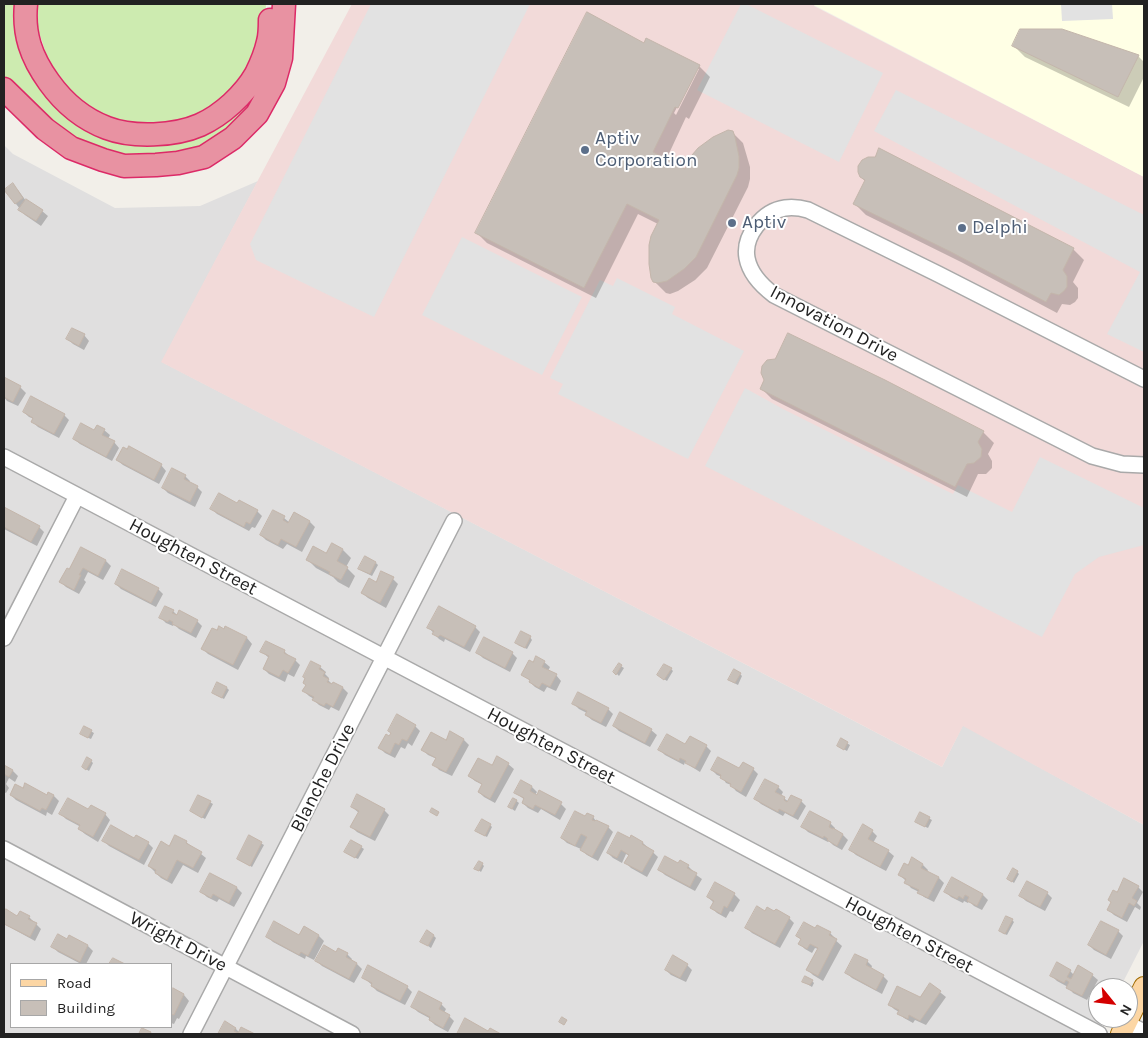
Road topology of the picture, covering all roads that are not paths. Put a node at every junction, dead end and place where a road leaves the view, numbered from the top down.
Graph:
1 (26, 4) edge
2 (272, 4) edge
3 (284, 4) edge
4 (4, 89) edge
5 (1144, 378) edge
6 (4, 458) edge
7 (1144, 465) edge
8 (77, 496) junction
9 (454, 521) dead end
10 (4, 638) edge
11 (385, 659) junction
12 (4, 849) edge
13 (226, 967) junction
14 (1144, 987) edge
15 (1123, 1029) edge
16 (1144, 1032) edge
17 (191, 1034) edge
18 (352, 1034) edge
19 (1098, 1034) edge

1 - 2 highway
3 - 4 highway
5 - 7 street, Innovation Drive
6 - 8 street, Houghten Street
8 - 10 street
8 - 11 street, Houghten Street
9 - 11 street, Blanche Drive
11 - 13 street, Blanche Drive
11 - 19 street, Houghten Street
12 - 13 street, Wright Drive
13 - 17 street, Blanche Drive
13 - 18 street, Wright Drive
14 - 15 main road
15 - 16 street

